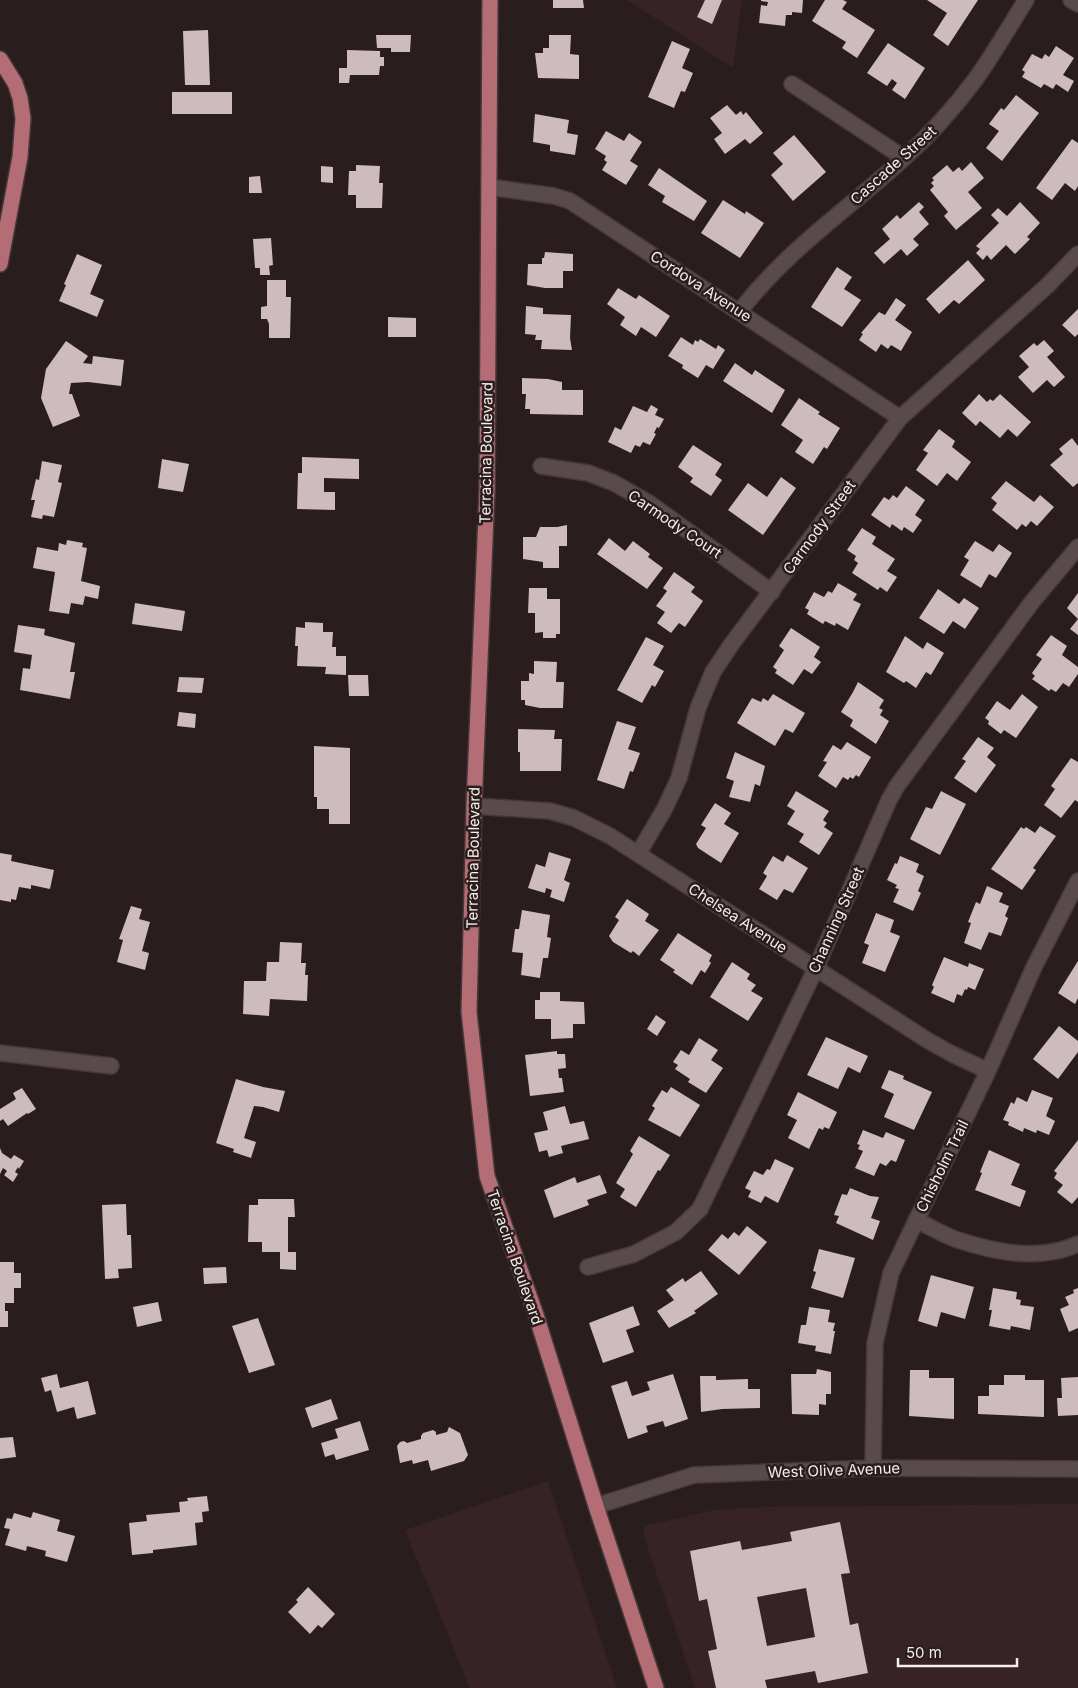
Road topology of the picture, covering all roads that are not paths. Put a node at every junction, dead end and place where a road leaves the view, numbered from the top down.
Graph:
1 (490, 0) edge
2 (1026, 0) edge
3 (1071, 0) edge
4 (1078, 4) edge
5 (0, 59) edge
6 (792, 84) dead end
7 (904, 158) junction
8 (489, 187) junction
9 (1078, 254) edge
10 (0, 264) edge
11 (740, 312) junction
12 (900, 418) junction
13 (541, 466) dead end
14 (1078, 547) edge
15 (772, 592) junction
16 (474, 806) junction
17 (638, 854) junction
18 (1077, 886) edge
19 (816, 968) junction
20 (0, 1053) edge
21 (111, 1066) dead end
22 (988, 1071) junction
23 (916, 1220) junction
24 (1078, 1244) edge
25 (588, 1267) dead end
26 (872, 1468) junction
27 (1078, 1469) edge
28 (596, 1506) junction
29 (656, 1688) edge

1 - 8 main road, Terracina Boulevard
2 - 7 street, Cascade Street
3 - 4 street
5 - 10 main road
6 - 7 street
7 - 11 street, Cascade Street
8 - 11 street, Cordova Avenue
8 - 16 main road, Terracina Boulevard
9 - 12 street, Carmody Street
11 - 12 street, Cordova Avenue
12 - 15 street, Carmody Street
13 - 15 street, Carmody Court
14 - 19 street, Channing Street
15 - 17 street, Carmody Street
16 - 17 street, Chelsea Avenue
16 - 28 main road, Terracina Boulevard
17 - 19 street, Chelsea Avenue
18 - 22 street, Chisholm Trail
19 - 22 street, Chelsea Avenue
19 - 25 street, Channing Street
20 - 21 street
22 - 23 street, Chisholm Trail
23 - 24 street
23 - 26 street, Chisholm Trail
26 - 27 street, West Olive Avenue
26 - 28 street, West Olive Avenue
28 - 29 main road, Terracina Boulevard

